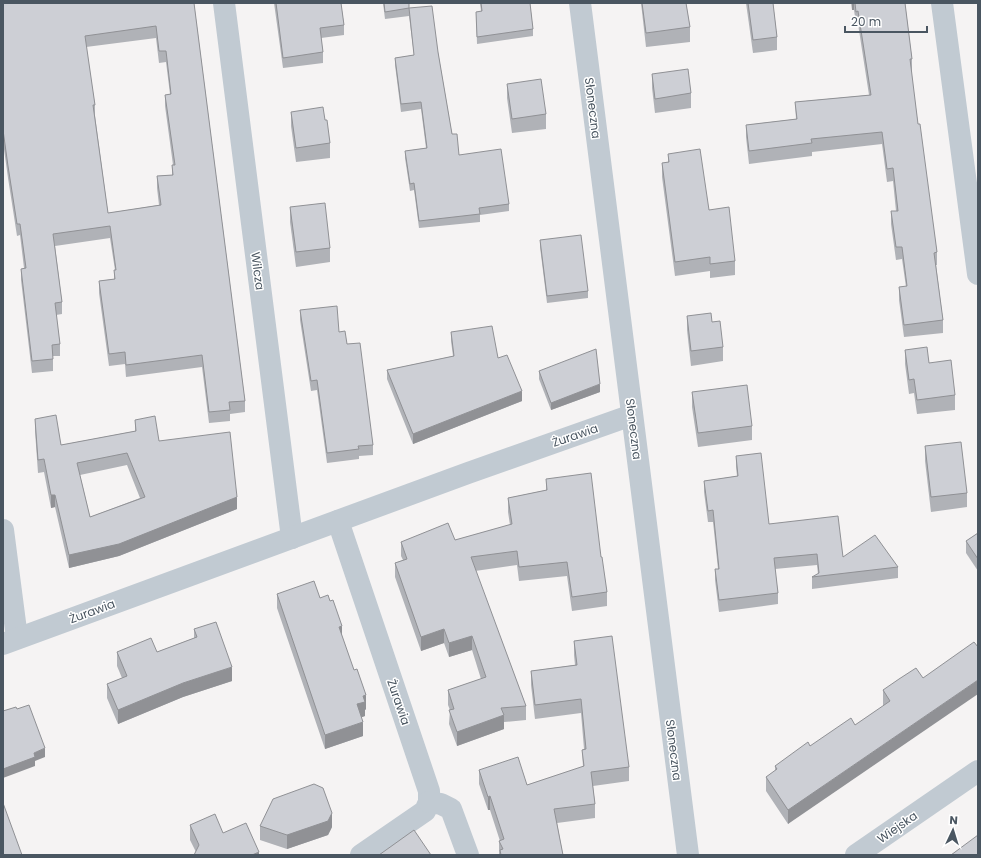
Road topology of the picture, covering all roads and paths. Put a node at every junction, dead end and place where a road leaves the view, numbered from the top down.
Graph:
1 (224, 3) edge
2 (580, 3) edge
3 (942, 3) edge
4 (978, 274) edge
5 (632, 415) junction
6 (338, 521) junction
7 (3, 530) edge
8 (292, 538) junction
9 (10, 641) edge
10 (978, 771) edge
11 (429, 802) junction
12 (361, 855) edge
13 (468, 855) edge
14 (688, 855) edge
15 (856, 855) edge

1 - 8 street, Wilcza
2 - 5 street, Słoneczna
3 - 4 street
5 - 6 street, Żurawia
5 - 14 street, Słoneczna
6 - 8 street, Żurawia
6 - 11 street, Żurawia
7 - 9 street
8 - 9 street, Żurawia
10 - 15 street, Wiejska
11 - 12 street
11 - 13 street

